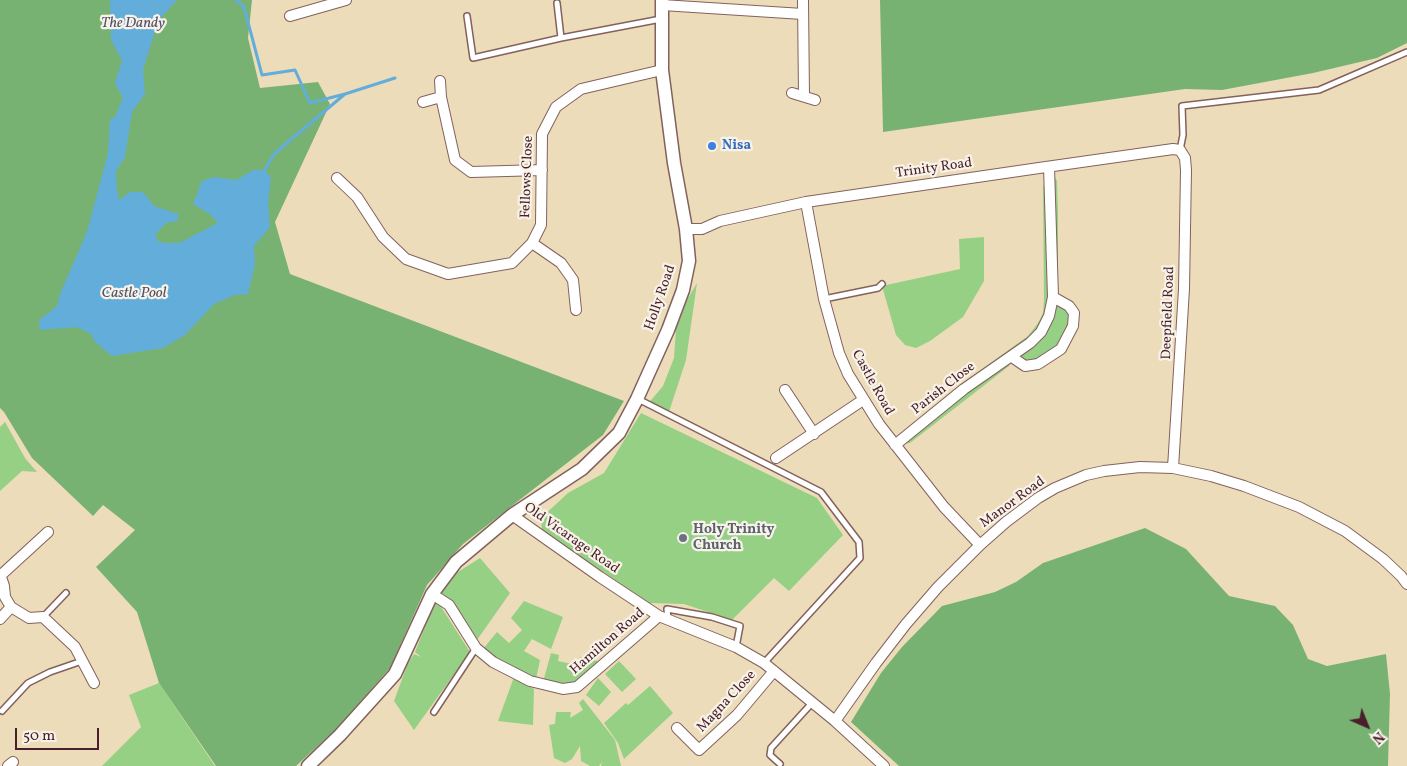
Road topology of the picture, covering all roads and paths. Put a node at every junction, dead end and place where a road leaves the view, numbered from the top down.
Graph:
1 (346, 0) edge
2 (803, 0) edge
3 (662, 2) edge
4 (557, 3) dead end
5 (803, 14) junction
6 (290, 16) dead end
7 (467, 16) dead end
8 (662, 19) junction
9 (561, 38) junction
10 (1407, 52) edge
11 (662, 70) junction
12 (440, 81) dead end
13 (792, 93) dead end
14 (804, 96) junction
15 (441, 97) junction
16 (815, 100) dead end
17 (423, 102) dead end
18 (1182, 154) junction
19 (1049, 167) junction
20 (542, 170) junction
21 (337, 178) dead end
22 (806, 202) junction
23 (686, 229) junction
24 (532, 244) junction
25 (882, 284) dead end
26 (1052, 297) junction
27 (824, 299) junction
28 (576, 310) dead end
29 (1012, 357) junction
30 (785, 390) dead end
31 (637, 399) junction
32 (863, 400) junction
33 (814, 434) junction
34 (895, 445) junction
35 (776, 458) dead end
36 (1173, 468) junction
37 (512, 515) junction
38 (48, 532) dead end
39 (980, 545) junction
40 (1, 575) edge
41 (1407, 584) edge
42 (66, 593) dead end
43 (432, 594) junction
44 (12, 607) junction
45 (43, 617) junction
46 (664, 618) junction
47 (0, 619) edge
48 (736, 647) junction
49 (476, 648) junction
50 (82, 661) junction
51 (764, 663) junction
52 (774, 671) junction
53 (94, 683) dead end
54 (812, 703) junction
55 (2, 710) dead end
56 (434, 712) dead end
57 (835, 721) junction
58 (677, 728) dead end
59 (780, 764) dead end
60 (880, 765) edge
61 (308, 766) edge

1 - 6 street
2 - 5 street
3 - 5 street
3 - 8 street, Holly Road
4 - 9 lane
5 - 14 street
7 - 9 lane
8 - 9 lane
8 - 11 street, Holly Road
10 - 18 lane
11 - 20 street, Fellows Close
11 - 23 street, Holly Road
12 - 15 street
13 - 14 street
14 - 16 street
15 - 17 street
15 - 20 street
18 - 19 street, Trinity Road
18 - 36 street, Deepfield Road
19 - 22 street, Trinity Road
19 - 26 street, Parish Close
20 - 24 street, Fellows Close
21 - 24 street, Fellows Close
22 - 23 street, Trinity Road
22 - 27 street, Castle Road
23 - 31 street, Holly Road
24 - 28 street
25 - 27 lane
26 - 29 street, Parish Close
26 - 29 street
27 - 32 street, Castle Road
29 - 34 street, Parish Close
30 - 33 street
31 - 37 street, Holly Road
31 - 51 lane
32 - 33 street
32 - 34 street, Castle Road
33 - 35 street
34 - 39 street, Castle Road
36 - 39 street, Manor Road
36 - 41 street, Manor Road
37 - 43 street, Old Vicarage Road
37 - 46 street, Old Vicarage Road
38 - 40 street
39 - 57 street, Manor Road
40 - 44 street
42 - 45 lane
43 - 49 street, Hamilton Road
43 - 61 street, Old Vicarage Road
44 - 45 street
44 - 47 street
45 - 50 street
46 - 48 street, Old Vicarage Road
46 - 48 lane
46 - 49 street, Hamilton Road
48 - 51 street, Old Vicarage Road
49 - 56 lane
50 - 53 street
50 - 55 lane
51 - 52 street, Old Vicarage Road
52 - 54 street, Old Vicarage Road
52 - 58 street, Magna Close
54 - 57 street, Old Vicarage Road
54 - 59 lane
57 - 60 street, Old Vicarage Road

